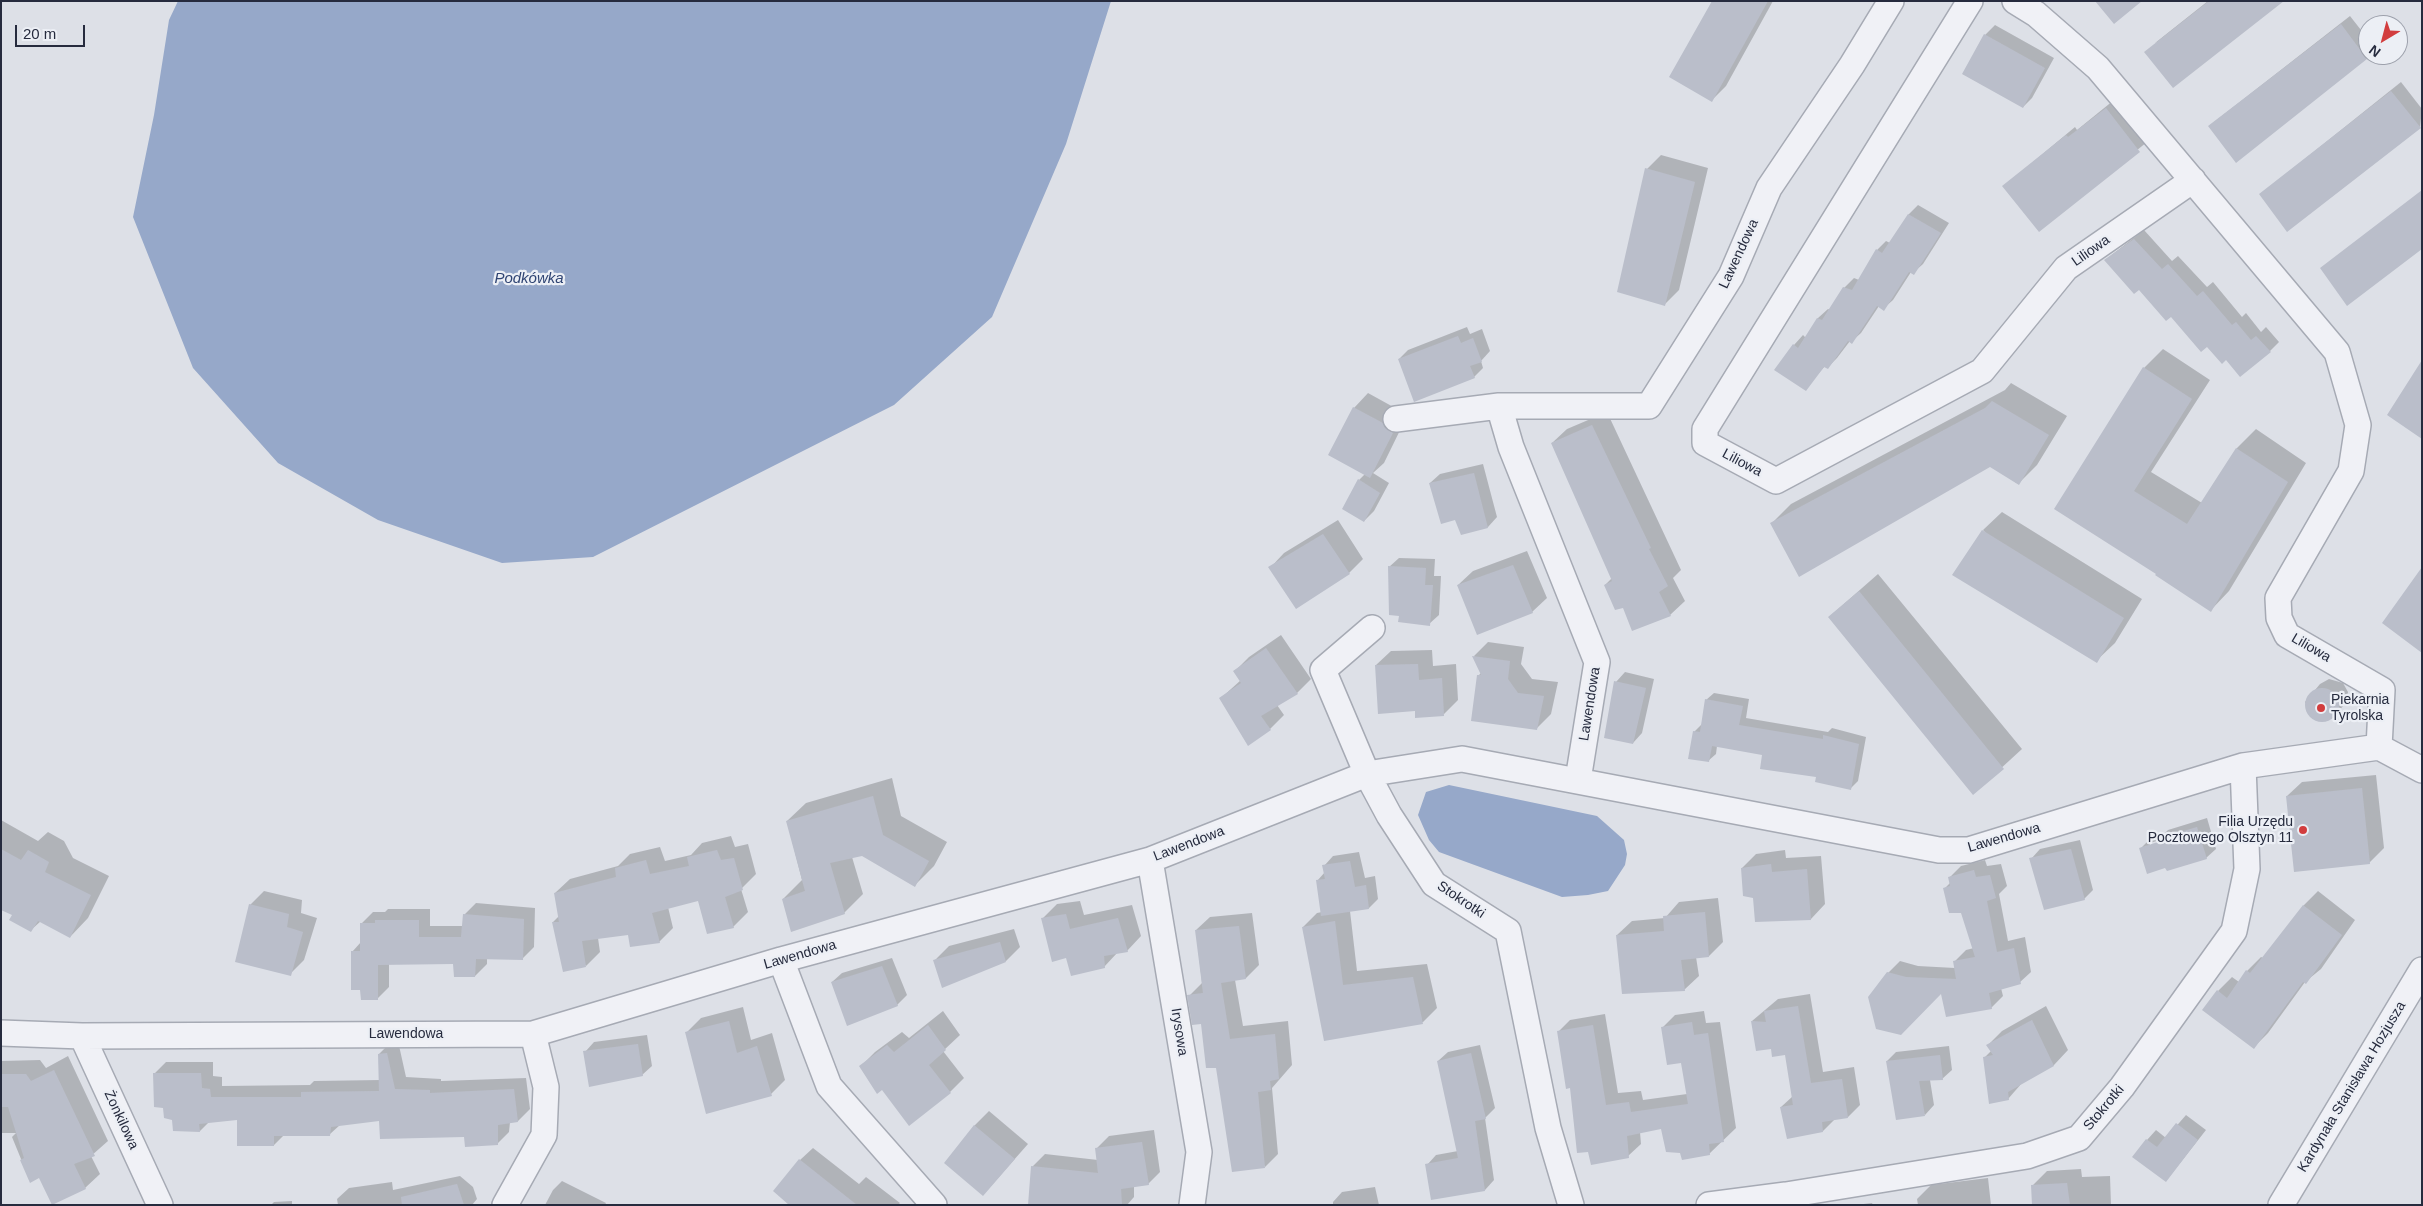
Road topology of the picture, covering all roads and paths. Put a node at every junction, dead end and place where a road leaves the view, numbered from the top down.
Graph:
1 (1891, 1) edge
2 (1970, 1) edge
3 (2015, 1) edge
4 (2193, 180) junction
5 (1500, 406) junction
6 (1396, 419) dead end
7 (1372, 628) dead end
8 (2379, 747) junction
9 (2243, 766) junction
10 (2422, 770) edge
11 (1367, 774) junction
12 (1578, 780) junction
13 (1150, 860) junction
14 (781, 960) junction
15 (2422, 970) edge
16 (1, 1034) edge
17 (533, 1034) junction
18 (82, 1036) junction
19 (160, 1205) edge
20 (504, 1205) edge
21 (934, 1205) edge
22 (1192, 1205) edge
23 (1571, 1205) edge
24 (1709, 1205) edge
25 (2281, 1205) edge

1 - 5 street, Lawendowa
2 - 4 street, Liliowa
3 - 4 street, Liliowa
4 - 8 street, Liliowa
5 - 6 street, Lawendowa
5 - 12 street, Lawendowa
7 - 11 street, Stokrotki
8 - 9 street, Lawendowa
8 - 10 street
9 - 12 street, Lawendowa
9 - 24 street, Stokrotki
11 - 12 street, Lawendowa
11 - 13 street, Lawendowa
11 - 23 street, Stokrotki
13 - 14 street, Lawendowa
13 - 22 street, Irysowa
14 - 17 street, Lawendowa
14 - 21 street
15 - 25 street, Kardynała Stanisława Hozjusza
16 - 18 street, Lawendowa
17 - 18 street, Lawendowa
17 - 20 street
18 - 19 street, Żonkilowa

